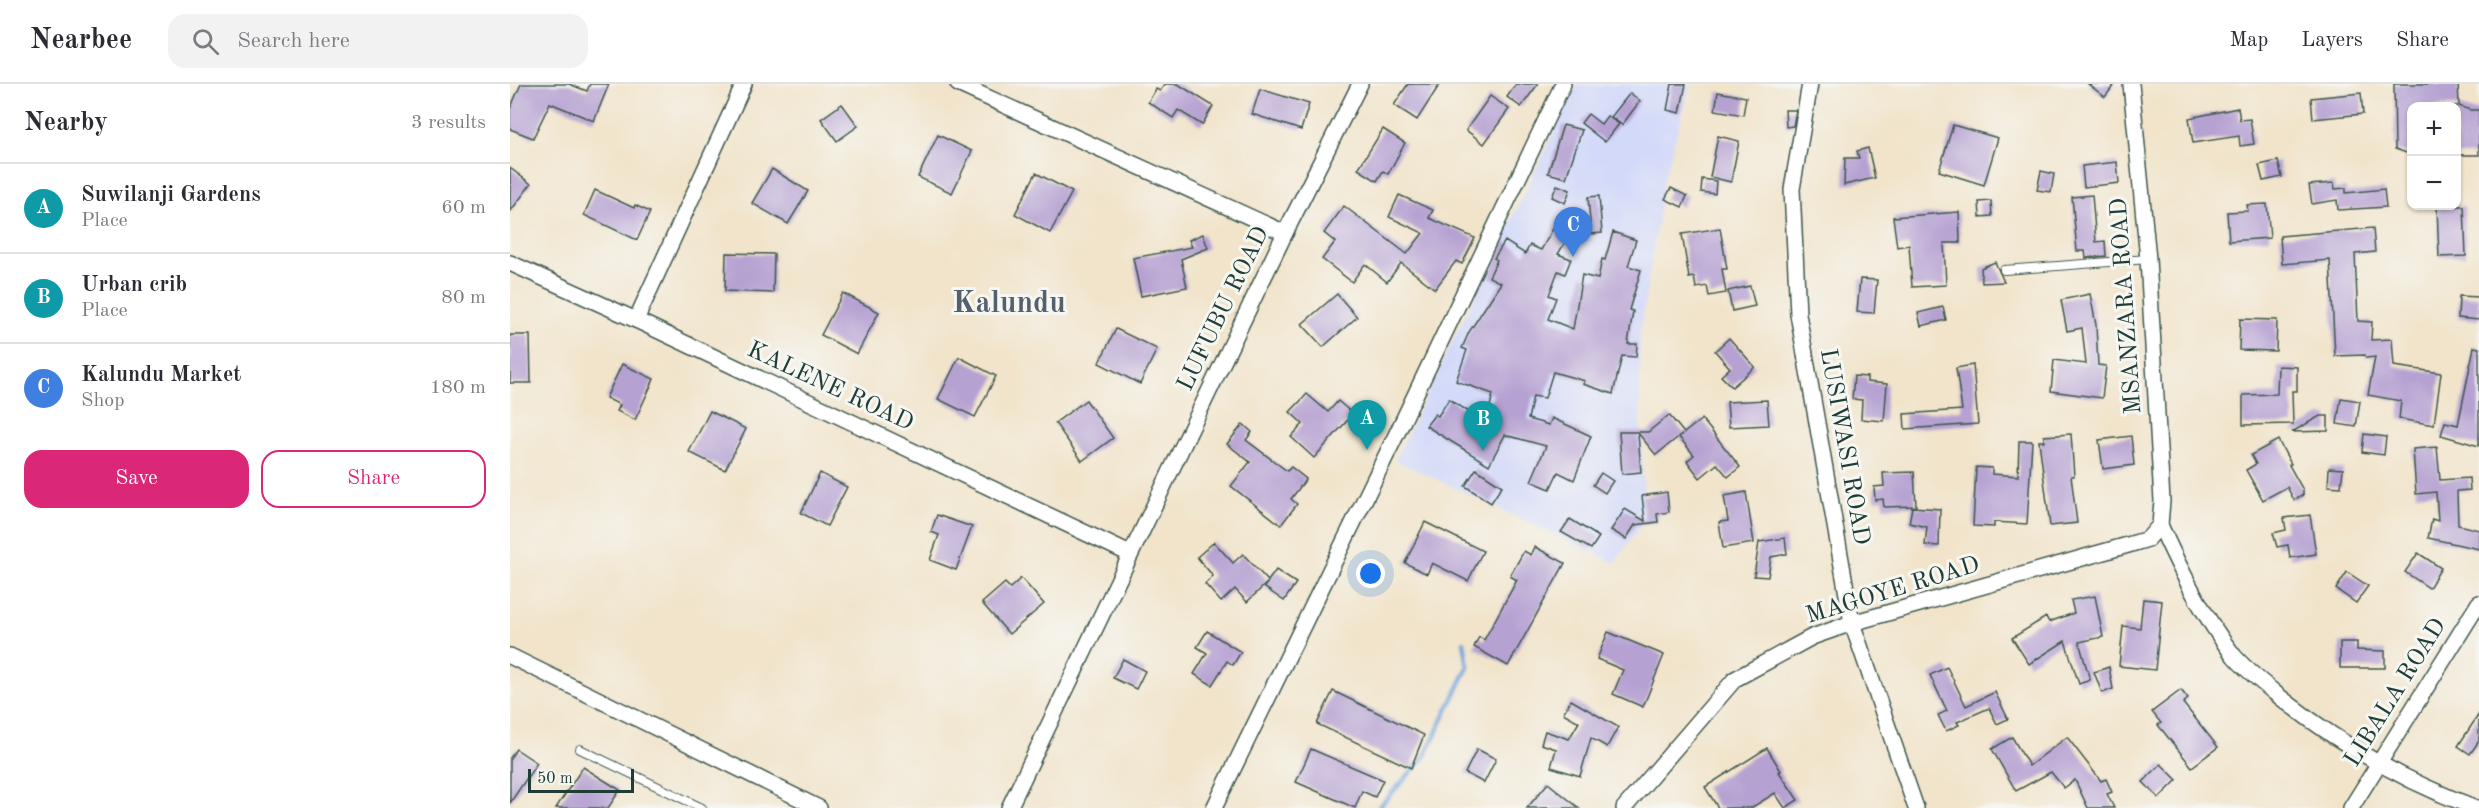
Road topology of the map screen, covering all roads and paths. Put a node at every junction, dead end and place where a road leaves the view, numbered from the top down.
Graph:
1 (744, 84) edge
2 (958, 84) edge
3 (1360, 84) edge
4 (1563, 84) edge
5 (1810, 84) edge
6 (2131, 84) edge
7 (1285, 233) junction
8 (2148, 259) junction
9 (510, 263) edge
10 (2004, 270) dead end
11 (636, 320) junction
12 (2160, 525) junction
13 (1130, 554) junction
14 (2479, 603) edge
15 (1852, 623) junction
16 (510, 656) edge
17 (580, 749) dead end
18 (2378, 764) junction
19 (702, 808) edge
20 (819, 808) edge
21 (1009, 808) edge
22 (1214, 808) edge
23 (1624, 808) edge
24 (1916, 808) edge
25 (2351, 808) edge
26 (2476, 808) edge

1 - 11 street
2 - 7 street
3 - 7 street, LUFUBU ROAD
4 - 22 street
5 - 15 street, LUSIWASI ROAD
6 - 8 street, MSANZARA ROAD
7 - 13 street, LUFUBU ROAD
8 - 10 lane
8 - 12 street, MSANZARA ROAD
9 - 11 street, KALENE ROAD
11 - 13 street, KALENE ROAD
12 - 15 street, MAGOYE ROAD
12 - 18 street
13 - 21 street, LUFUBU ROAD
14 - 18 street, LIBALA ROAD
15 - 23 street, MAGOYE ROAD
15 - 24 street, LUSIWASI ROAD
16 - 20 street
17 - 19 lane
18 - 25 street, LIBALA ROAD
18 - 26 street

